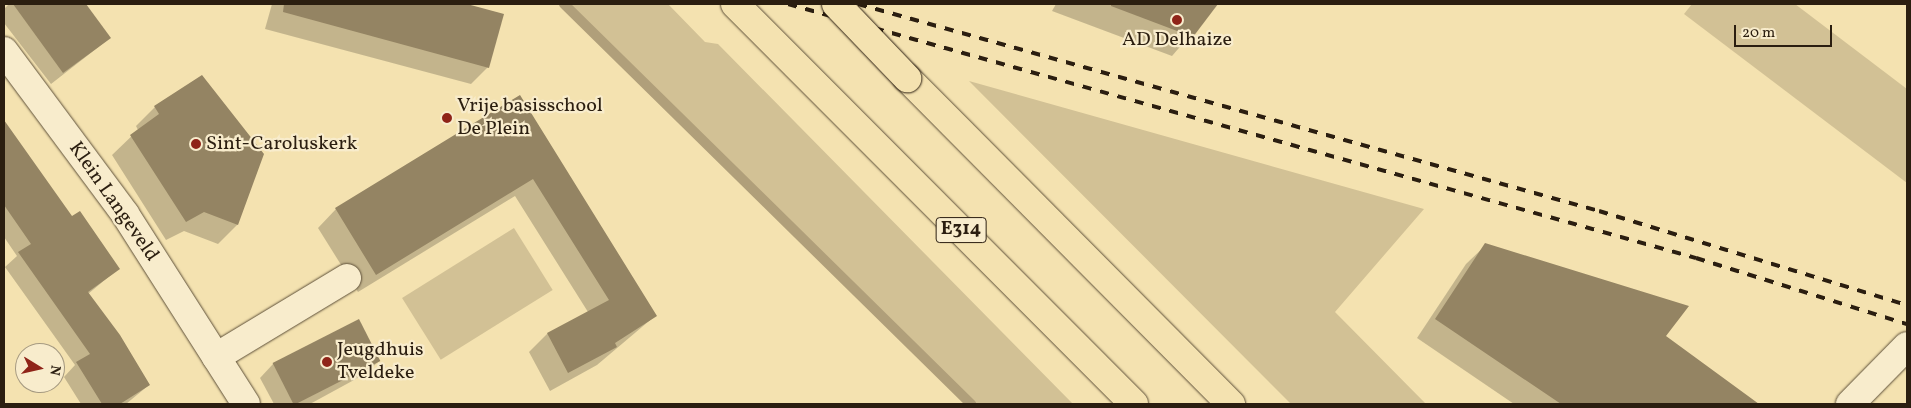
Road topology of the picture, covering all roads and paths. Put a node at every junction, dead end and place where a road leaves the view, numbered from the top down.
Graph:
1 (735, 4) edge
2 (836, 4) edge
3 (4, 51) edge
4 (347, 278) dead end
5 (1907, 346) edge
6 (216, 357) junction
7 (246, 404) edge
8 (1134, 404) edge
9 (1230, 404) edge
10 (1850, 404) edge

1 - 8 highway, E314
2 - 9 highway, bridge
3 - 6 street, Klein Langeveld
4 - 6 street
5 - 10 street
6 - 7 street, Klein Langeveld

